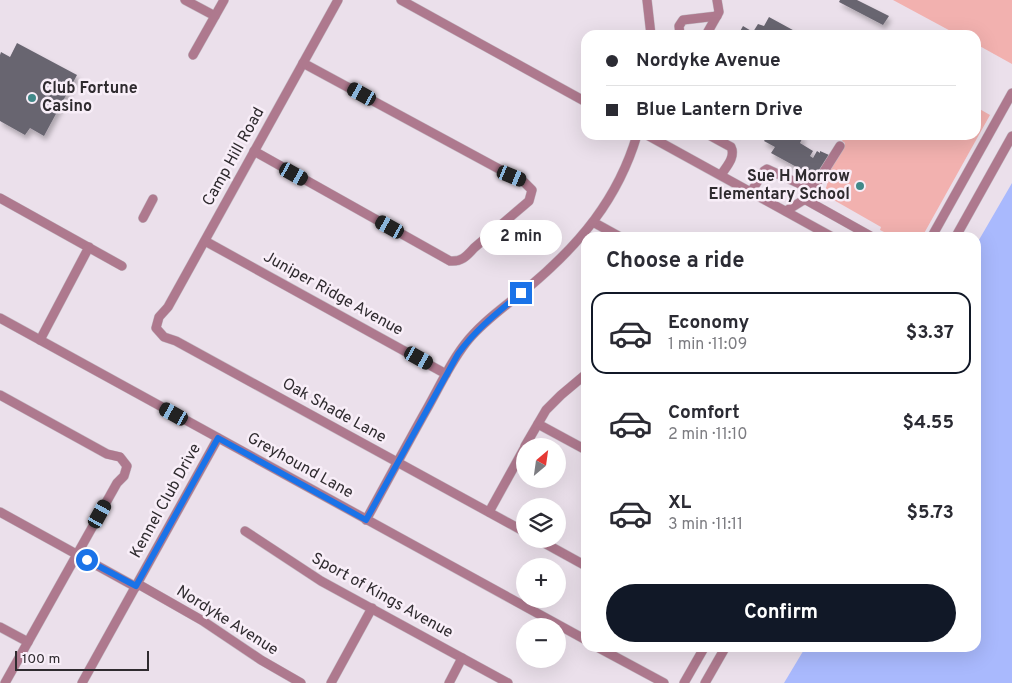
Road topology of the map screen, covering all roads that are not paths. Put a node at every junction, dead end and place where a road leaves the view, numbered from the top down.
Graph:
1 (185, 0) edge
2 (224, 0) edge
3 (338, 0) edge
4 (401, 0) edge
5 (647, 0) edge
6 (717, 0) edge
7 (215, 16) junction
8 (717, 16) junction
9 (650, 30) edge
10 (680, 30) edge
11 (709, 30) edge
12 (193, 55) dead end
13 (304, 62) junction
14 (1012, 93) edge
15 (581, 99) edge
16 (1012, 136) edge
17 (635, 140) edge
18 (656, 140) edge
19 (717, 140) edge
20 (840, 146) dead end
21 (254, 152) junction
22 (721, 175) junction
23 (751, 192) junction
24 (0, 198) edge
25 (154, 199) dead end
26 (786, 212) junction
27 (143, 218) dead end
28 (593, 222) junction
29 (585, 232) edge
30 (611, 232) edge
31 (823, 232) edge
32 (863, 232) edge
33 (934, 232) edge
34 (958, 232) edge
35 (581, 237) edge
36 (204, 240) junction
37 (89, 247) junction
38 (122, 266) dead end
39 (0, 318) edge
40 (156, 328) joint
41 (40, 340) junction
42 (446, 374) junction
43 (581, 378) edge
44 (0, 395) edge
45 (538, 424) junction
46 (218, 438) junction
47 (530, 438) edge
48 (581, 447) edge
49 (516, 462) edge
50 (397, 463) junction
51 (0, 512) edge
52 (489, 512) junction
53 (366, 520) junction
54 (516, 527) edge
55 (245, 531) dead end
56 (553, 548) edge
57 (77, 554) junction
58 (581, 563) edge
59 (137, 585) junction
60 (372, 608) junction
61 (0, 627) edge
62 (581, 637) edge
63 (28, 642) junction
64 (606, 652) edge
65 (702, 652) edge
66 (723, 652) edge
67 (462, 658) junction
68 (5, 683) edge
69 (82, 683) edge
70 (301, 683) edge
71 (331, 683) edge
72 (449, 683) edge
73 (508, 683) edge
74 (664, 683) edge
75 (684, 683) edge
76 (705, 683) edge

1 - 7 street
2 - 7 street
3 - 13 street, Camp Hill Road
4 - 15 street
5 - 9 street
6 - 8 street
7 - 12 street
8 - 10 street
8 - 11 street
13 - 21 street, Camp Hill Road
13 - 21 street
14 - 33 street
16 - 34 street
17 - 28 street
18 - 22 street
19 - 22 street
20 - 23 street
21 - 36 street, Camp Hill Road
22 - 23 street
23 - 26 street
24 - 37 street
25 - 27 street
26 - 31 street
26 - 32 street
28 - 29 street
28 - 30 street
35 - 42 street
36 - 40 street, Camp Hill Road
36 - 42 street, Juniper Ridge Avenue
37 - 38 street
37 - 41 street
39 - 41 street, Greyhound Lane
40 - 50 street, Oak Shade Lane
41 - 46 street, Greyhound Lane
42 - 50 street
43 - 45 street
44 - 57 street
45 - 47 street
45 - 48 street
46 - 53 street, Greyhound Lane
46 - 59 street, Kennel Club Drive
49 - 52 street
50 - 52 street, Oak Shade Lane
50 - 53 street
51 - 57 street, Nordyke Avenue
52 - 54 street, Oak Shade Lane
53 - 62 street, Greyhound Lane
55 - 60 street, Sport of Kings Avenue
56 - 58 street
57 - 59 street, Nordyke Avenue
57 - 63 street
59 - 69 street, Kennel Club Drive
59 - 70 street, Nordyke Avenue
60 - 67 street, Sport of Kings Avenue
60 - 71 street
61 - 63 street
63 - 68 street
64 - 74 street
65 - 75 street
66 - 76 street
67 - 72 street
67 - 73 street, Sport of Kings Avenue

